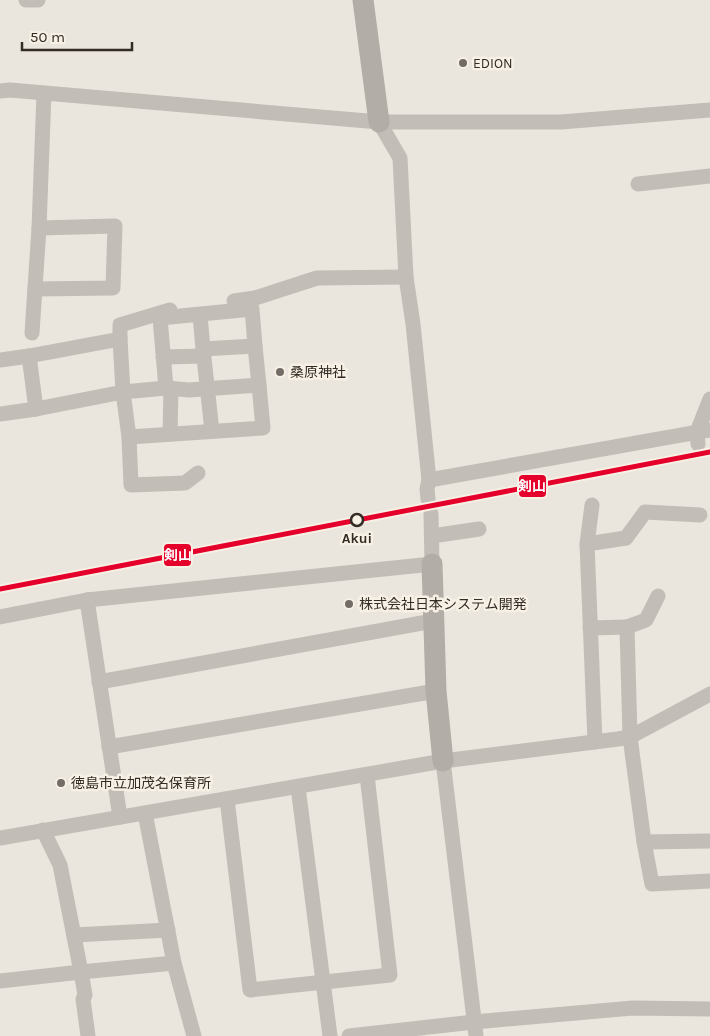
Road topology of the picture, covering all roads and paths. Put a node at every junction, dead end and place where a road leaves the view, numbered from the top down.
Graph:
1 (26, 0) edge
2 (38, 0) edge
3 (363, 0) edge
4 (0, 91) edge
5 (44, 93) junction
6 (710, 110) edge
7 (379, 122) junction
8 (710, 176) edge
9 (638, 184) dead end
10 (39, 228) junction
11 (406, 277) junction
12 (35, 289) junction
13 (200, 315) junction
14 (32, 334) dead end
15 (120, 339) junction
16 (255, 346) junction
17 (204, 353) junction
18 (29, 356) junction
19 (163, 357) junction
20 (0, 360) edge
21 (258, 385) junction
22 (168, 388) junction
23 (208, 389) junction
24 (123, 392) junction
25 (710, 399) edge
26 (36, 409) junction
27 (0, 414) edge
28 (212, 431) junction
29 (170, 434) junction
30 (702, 435) edge
31 (129, 437) junction
32 (198, 473) dead end
33 (429, 480) junction
34 (428, 499) dead end
35 (592, 505) dead end
36 (431, 514) dead end
37 (700, 515) dead end
38 (479, 529) dead end
39 (432, 536) junction
40 (587, 544) junction
41 (432, 564) junction
42 (658, 596) dead end
43 (87, 600) junction
44 (0, 617) edge
45 (433, 622) junction
46 (627, 627) junction
47 (590, 628) junction
48 (100, 682) junction
49 (436, 691) junction
50 (710, 694) edge
51 (630, 737) junction
52 (595, 742) junction
53 (110, 747) junction
54 (443, 762) junction
55 (367, 775) junction
56 (298, 787) junction
57 (227, 799) junction
58 (145, 813) junction
59 (120, 817) junction
60 (43, 830) junction
61 (0, 838) edge
62 (710, 841) edge
63 (644, 842) junction
64 (710, 881) edge
65 (168, 930) junction
66 (74, 935) junction
67 (174, 963) junction
68 (81, 972) junction
69 (0, 981) edge
70 (323, 982) junction
71 (710, 1009) edge
72 (475, 1029) edge
73 (88, 1036) edge
74 (194, 1036) edge
75 (330, 1036) edge
76 (349, 1036) edge

1 - 2 street
3 - 7 street
4 - 5 street
5 - 7 street
5 - 10 street
6 - 7 street
7 - 11 street
8 - 9 street
10 - 12 street
10 - 12 street
11 - 15 street
11 - 33 street
12 - 14 street
13 - 16 street
13 - 17 street
13 - 19 street
15 - 18 street
15 - 24 street
16 - 17 street
16 - 21 street
17 - 19 street
17 - 23 street
18 - 20 street
18 - 26 street
19 - 22 street
21 - 23 street
21 - 28 street
22 - 23 street
22 - 24 street
22 - 29 street
23 - 28 street
24 - 26 street
24 - 31 street
25 - 30 street
26 - 27 street
28 - 29 street
29 - 31 street
30 - 33 street
31 - 32 street
33 - 34 street
35 - 40 street
36 - 39 street
37 - 40 street
38 - 39 street
39 - 41 street
40 - 47 street
41 - 43 street
41 - 45 street
42 - 46 street
43 - 44 street
43 - 48 street
45 - 48 street
45 - 49 street
46 - 47 street
46 - 51 street
47 - 52 street
48 - 53 street
49 - 53 street
49 - 54 street
50 - 51 street
51 - 52 street
51 - 63 street
52 - 54 street
53 - 59 street
54 - 55 street
54 - 72 street
55 - 56 street
55 - 70 street
56 - 57 street
56 - 70 street
57 - 58 street
57 - 70 street
58 - 59 street
58 - 65 street
59 - 60 street
60 - 61 street
60 - 66 street
62 - 63 street
63 - 64 street
65 - 66 street
65 - 67 street
66 - 68 street
67 - 68 street
67 - 74 street
68 - 69 street
68 - 73 street
70 - 75 street
71 - 72 street
72 - 76 street

